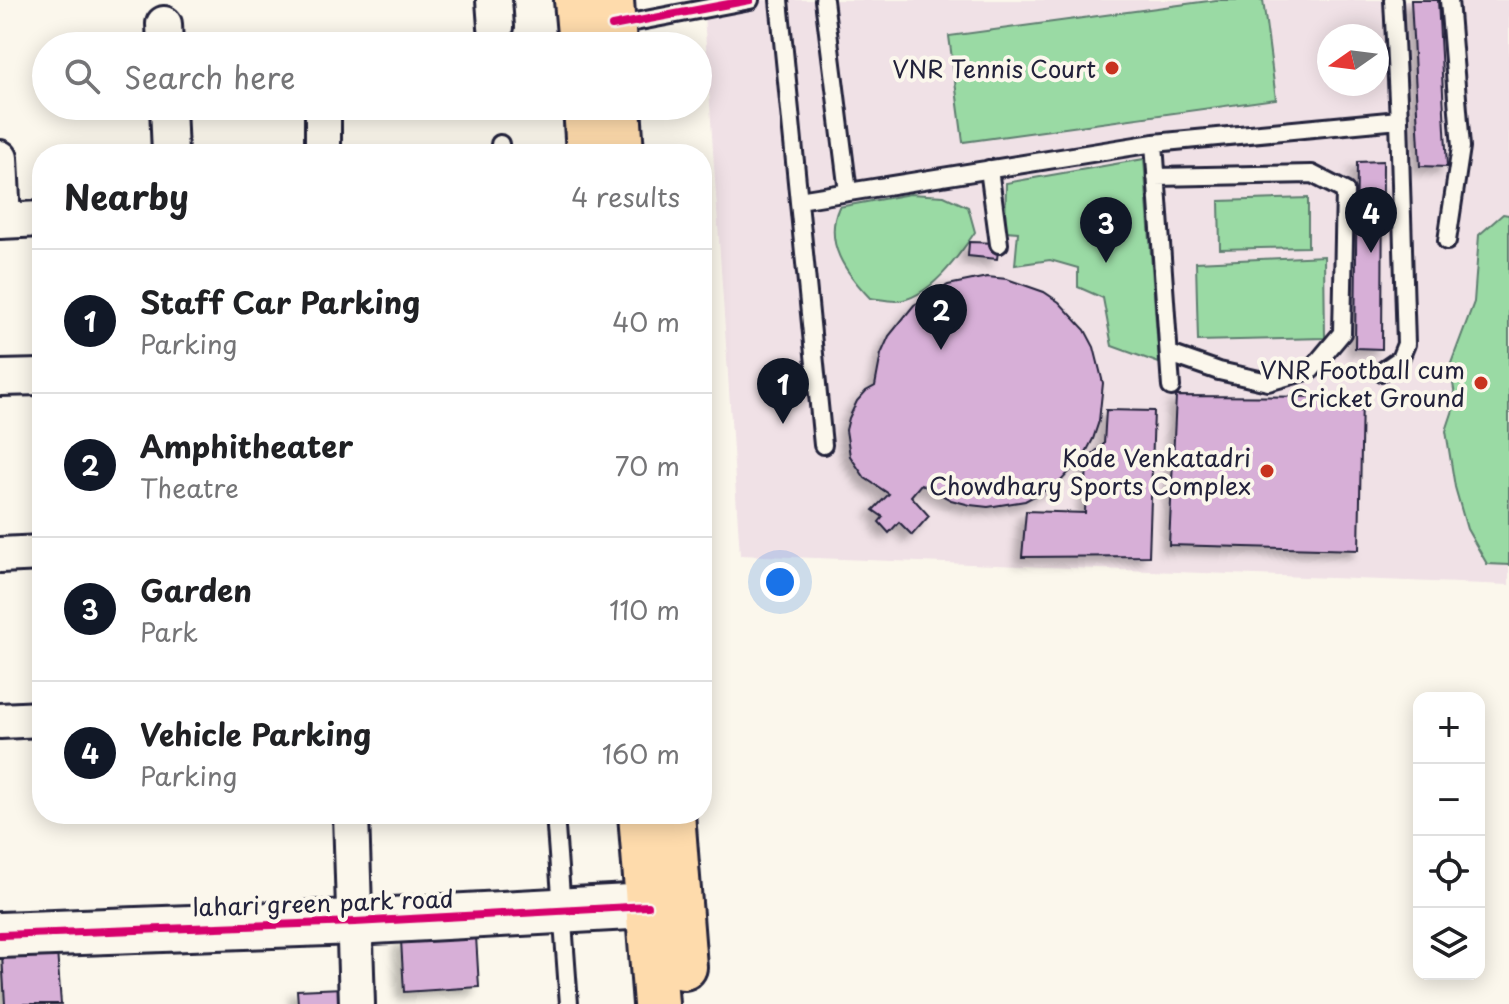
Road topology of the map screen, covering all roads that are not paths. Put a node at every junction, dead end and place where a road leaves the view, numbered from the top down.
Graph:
1 (577, 0) edge
2 (750, 0) edge
3 (779, 0) edge
4 (824, 0) edge
5 (1393, 0) edge
6 (1449, 0) edge
7 (604, 30) edge
8 (169, 120) edge
9 (323, 120) edge
10 (587, 120) edge
11 (619, 120) edge
12 (1399, 120) junction
13 (1154, 143) junction
14 (170, 144) edge
15 (323, 144) edge
16 (588, 144) edge
17 (620, 144) edge
18 (0, 158) edge
19 (989, 169) junction
20 (1156, 177) junction
21 (848, 192) junction
22 (799, 200) junction
23 (32, 219) edge
24 (1, 221) edge
25 (1447, 241) dead end
26 (999, 244) dead end
27 (1170, 354) junction
28 (1381, 372) dead end
29 (32, 377) edge
30 (0, 378) edge
31 (1171, 387) dead end
32 (823, 445) dead end
33 (32, 553) edge
34 (0, 555) edge
35 (32, 719) edge
36 (0, 721) edge
37 (351, 824) edge
38 (556, 824) edge
39 (642, 824) edge
40 (673, 824) edge
41 (648, 906) junction
42 (563, 911) junction
43 (355, 922) junction
44 (0, 935) edge
45 (357, 1004) edge
46 (569, 1004) edge
47 (656, 1004) edge
48 (687, 1004) edge

1 - 7 main road
2 - 7 lane
3 - 22 lane
4 - 21 lane
5 - 12 lane
6 - 25 lane
8 - 14 street
9 - 15 street
10 - 16 main road
11 - 17 main road
12 - 13 lane
12 - 28 lane
13 - 19 lane
13 - 20 lane
18 - 24 street
19 - 21 lane
19 - 26 lane
20 - 27 lane
20 - 27 lane
21 - 22 lane
22 - 32 lane
23 - 24 street
27 - 31 lane
29 - 30 street
33 - 34 street
35 - 36 street
37 - 43 street
38 - 42 lane
39 - 41 main road
40 - 48 main road
41 - 42 street, lahari green park road
41 - 47 main road
42 - 43 street, lahari green park road
42 - 46 lane
43 - 44 street, lahari green park road
43 - 45 street

